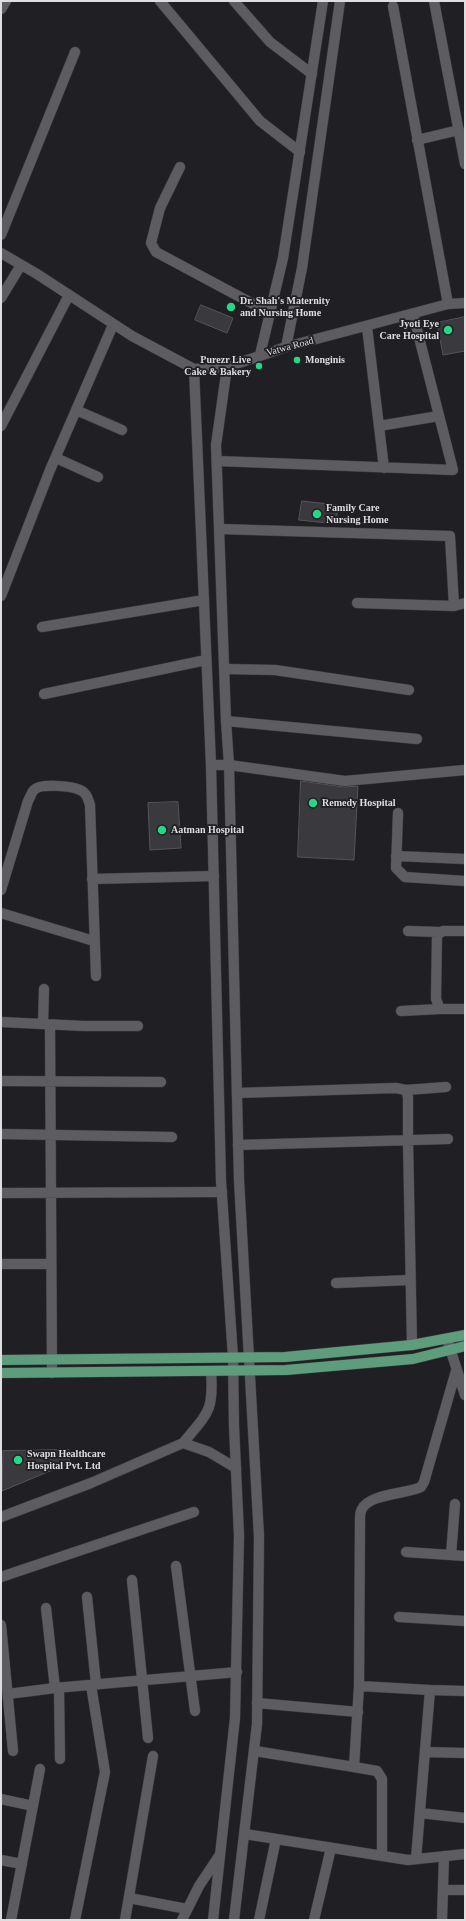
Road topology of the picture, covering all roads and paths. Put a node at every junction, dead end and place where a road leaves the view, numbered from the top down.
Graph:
1 (6, 1) edge
2 (160, 1) edge
3 (234, 1) edge
4 (323, 1) edge
5 (340, 1) edge
6 (434, 1) edge
7 (393, 6) dead end
8 (1, 9) edge
9 (75, 52) dead end
10 (312, 74) junction
11 (458, 130) junction
12 (418, 140) junction
13 (300, 152) junction
14 (465, 164) edge
15 (180, 167) dead end
16 (1, 235) edge
17 (1, 253) edge
18 (21, 265) junction
19 (69, 295) junction
20 (1, 298) edge
21 (465, 303) edge
22 (448, 304) junction
23 (270, 312) junction
24 (413, 314) junction
25 (113, 325) junction
26 (367, 327) junction
27 (286, 347) junction
28 (260, 355) junction
29 (228, 367) junction
30 (194, 369) junction
31 (76, 410) junction
32 (439, 416) junction
33 (1, 426) edge
34 (379, 426) junction
35 (122, 430) dead end
36 (56, 458) junction
37 (217, 461) junction
38 (384, 468) junction
39 (98, 478) dead end
40 (220, 529) junction
41 (1, 596) edge
42 (204, 600) junction
43 (357, 603) dead end
44 (465, 603) edge
45 (454, 606) junction
46 (42, 627) dead end
47 (206, 660) junction
48 (225, 669) junction
49 (409, 690) dead end
50 (44, 694) dead end
51 (226, 721) junction
52 (417, 739) dead end
53 (211, 765) junction
54 (229, 765) junction
55 (465, 770) edge
56 (398, 813) dead end
57 (396, 856) junction
58 (465, 859) edge
59 (214, 876) junction
60 (92, 879) junction
61 (465, 881) edge
62 (1, 890) edge
63 (1, 913) edge
64 (408, 931) dead end
65 (465, 931) edge
66 (439, 932) junction
67 (94, 941) junction
68 (96, 976) dead end
69 (44, 989) dead end
70 (440, 1009) junction
71 (465, 1009) edge
72 (401, 1011) dead end
73 (1, 1022) edge
74 (47, 1024) junction
75 (138, 1026) dead end
76 (1, 1081) edge
77 (50, 1082) junction
78 (161, 1082) dead end
79 (446, 1087) dead end
80 (406, 1090) junction
81 (237, 1093) junction
82 (1, 1134) edge
83 (51, 1135) junction
84 (172, 1137) dead end
85 (448, 1139) dead end
86 (408, 1141) junction
87 (238, 1145) junction
88 (51, 1192) junction
89 (222, 1192) junction
90 (1, 1193) edge
91 (1, 1264) edge
92 (52, 1264) junction
93 (410, 1280) junction
94 (336, 1283) dead end
95 (465, 1335) edge
96 (447, 1339) junction
97 (412, 1346) junction
98 (465, 1346) edge
99 (449, 1350) junction
100 (233, 1357) junction
101 (250, 1357) junction
102 (52, 1359) junction
103 (1, 1360) edge
104 (251, 1370) junction
105 (211, 1371) junction
106 (234, 1371) junction
107 (456, 1371) junction
108 (1, 1373) edge
109 (52, 1373) junction
110 (465, 1396) edge
111 (183, 1443) junction
112 (236, 1468) junction
113 (455, 1504) dead end
114 (194, 1512) dead end
115 (1, 1517) edge
116 (406, 1552) dead end
117 (450, 1555) junction
118 (465, 1556) edge
119 (176, 1566) dead end
120 (1, 1576) edge
121 (132, 1580) dead end
122 (87, 1597) dead end
123 (46, 1608) dead end
124 (399, 1617) dead end
125 (465, 1621) edge
126 (1, 1625) edge
127 (237, 1672) junction
128 (190, 1676) junction
129 (143, 1680) junction
130 (94, 1684) junction
131 (359, 1686) junction
132 (57, 1687) junction
133 (430, 1690) junction
134 (465, 1691) edge
135 (8, 1694) junction
136 (258, 1703) junction
137 (195, 1711) dead end
138 (358, 1712) junction
139 (148, 1738) dead end
140 (13, 1751) dead end
141 (255, 1752) junction
142 (425, 1752) junction
143 (465, 1754) edge
144 (153, 1756) dead end
145 (60, 1759) dead end
146 (354, 1767) junction
147 (40, 1768) dead end
148 (1, 1799) edge
149 (33, 1806) junction
150 (420, 1814) junction
151 (465, 1818) edge
152 (245, 1834) junction
153 (276, 1839) junction
154 (331, 1848) junction
155 (465, 1854) edge
156 (219, 1856) junction
157 (382, 1856) junction
158 (444, 1856) junction
159 (416, 1859) junction
160 (1, 1860) edge
161 (22, 1864) junction
162 (443, 1890) junction
163 (465, 1890) edge
164 (129, 1898) junction
165 (187, 1909) junction
166 (11, 1920) edge
167 (75, 1920) edge
168 (125, 1920) edge
169 (182, 1920) edge
170 (213, 1920) edge
171 (234, 1920) edge
172 (259, 1920) edge
173 (314, 1920) edge
174 (442, 1920) edge

1 - 8 street
2 - 13 street
3 - 10 street
4 - 10 street
5 - 27 street
6 - 11 street
7 - 12 street
9 - 16 street
10 - 13 street
11 - 12 street
11 - 14 street
12 - 22 street
13 - 23 street
15 - 23 street
17 - 18 street
18 - 19 street
18 - 20 street
19 - 25 street
19 - 33 street
21 - 22 street, Vatwa Road
22 - 24 street, Vatwa Road
23 - 28 street
24 - 26 street, Vatwa Road
24 - 32 street
25 - 30 street
25 - 31 street
26 - 27 street, Vatwa Road
26 - 34 street
27 - 28 street, Vatwa Road
28 - 29 street, Vatwa Road
29 - 30 street, Vatwa Road
29 - 37 street
30 - 42 street
31 - 35 street
31 - 36 street
32 - 34 street
32 - 38 street
34 - 38 street
36 - 39 street
36 - 41 street
37 - 38 street
37 - 40 street
40 - 45 street
40 - 48 street
42 - 46 street
42 - 47 street
43 - 45 street
44 - 45 street
47 - 50 street
47 - 53 street
48 - 49 street
48 - 51 street
51 - 52 street
51 - 54 street
53 - 54 street
53 - 59 street
54 - 55 street
54 - 81 street
56 - 57 street
57 - 58 street
57 - 61 street
59 - 60 street
59 - 89 street
60 - 62 street
60 - 67 street
63 - 67 street
64 - 66 street
65 - 66 street
66 - 70 street
67 - 68 street
69 - 74 street
70 - 71 street
70 - 72 street
73 - 74 street
74 - 75 street
74 - 77 street
76 - 77 street
77 - 78 street
77 - 83 street
79 - 80 street
80 - 81 street
80 - 86 street
81 - 87 street
82 - 83 street
83 - 84 street
83 - 88 street
85 - 86 street
86 - 87 street
86 - 93 street
87 - 101 street
88 - 89 street
88 - 90 street
88 - 92 street
89 - 100 street
91 - 92 street
92 - 102 street
93 - 94 street
93 - 97 street
95 - 96 main road
96 - 97 main road
96 - 99 street
97 - 101 main road
98 - 99 main road
99 - 104 main road
99 - 107 street
100 - 101 main road
100 - 102 main road
100 - 106 street
101 - 104 street
102 - 103 main road
102 - 109 street
104 - 106 main road
104 - 136 street
105 - 106 main road
105 - 109 main road
105 - 111 street
106 - 112 street
107 - 110 street
107 - 131 street
108 - 109 main road
111 - 112 street
111 - 115 street
112 - 127 street
113 - 117 street
114 - 120 street
116 - 117 street
117 - 118 street
119 - 128 street
121 - 129 street
122 - 130 street
123 - 132 street
124 - 125 street
126 - 135 street
127 - 128 street
127 - 156 street
128 - 129 street
128 - 137 street
129 - 130 street
129 - 139 street
130 - 132 street
130 - 167 street
131 - 133 street
131 - 138 street
132 - 135 street
132 - 145 street
133 - 134 street
133 - 142 street
135 - 140 street
136 - 138 street
136 - 141 street
138 - 146 street
141 - 146 street
141 - 152 street
142 - 143 street
142 - 150 street
144 - 164 street
146 - 157 street
147 - 149 street
148 - 149 street
149 - 161 street
150 - 151 street
150 - 159 street
152 - 153 street
152 - 171 street
153 - 154 street
153 - 172 street
154 - 157 street
154 - 173 street
155 - 158 street
156 - 165 street
156 - 170 street
157 - 159 street
158 - 159 street
158 - 162 street
160 - 161 street
161 - 166 street
162 - 163 street
162 - 174 street
164 - 165 street
164 - 168 street
165 - 169 street

